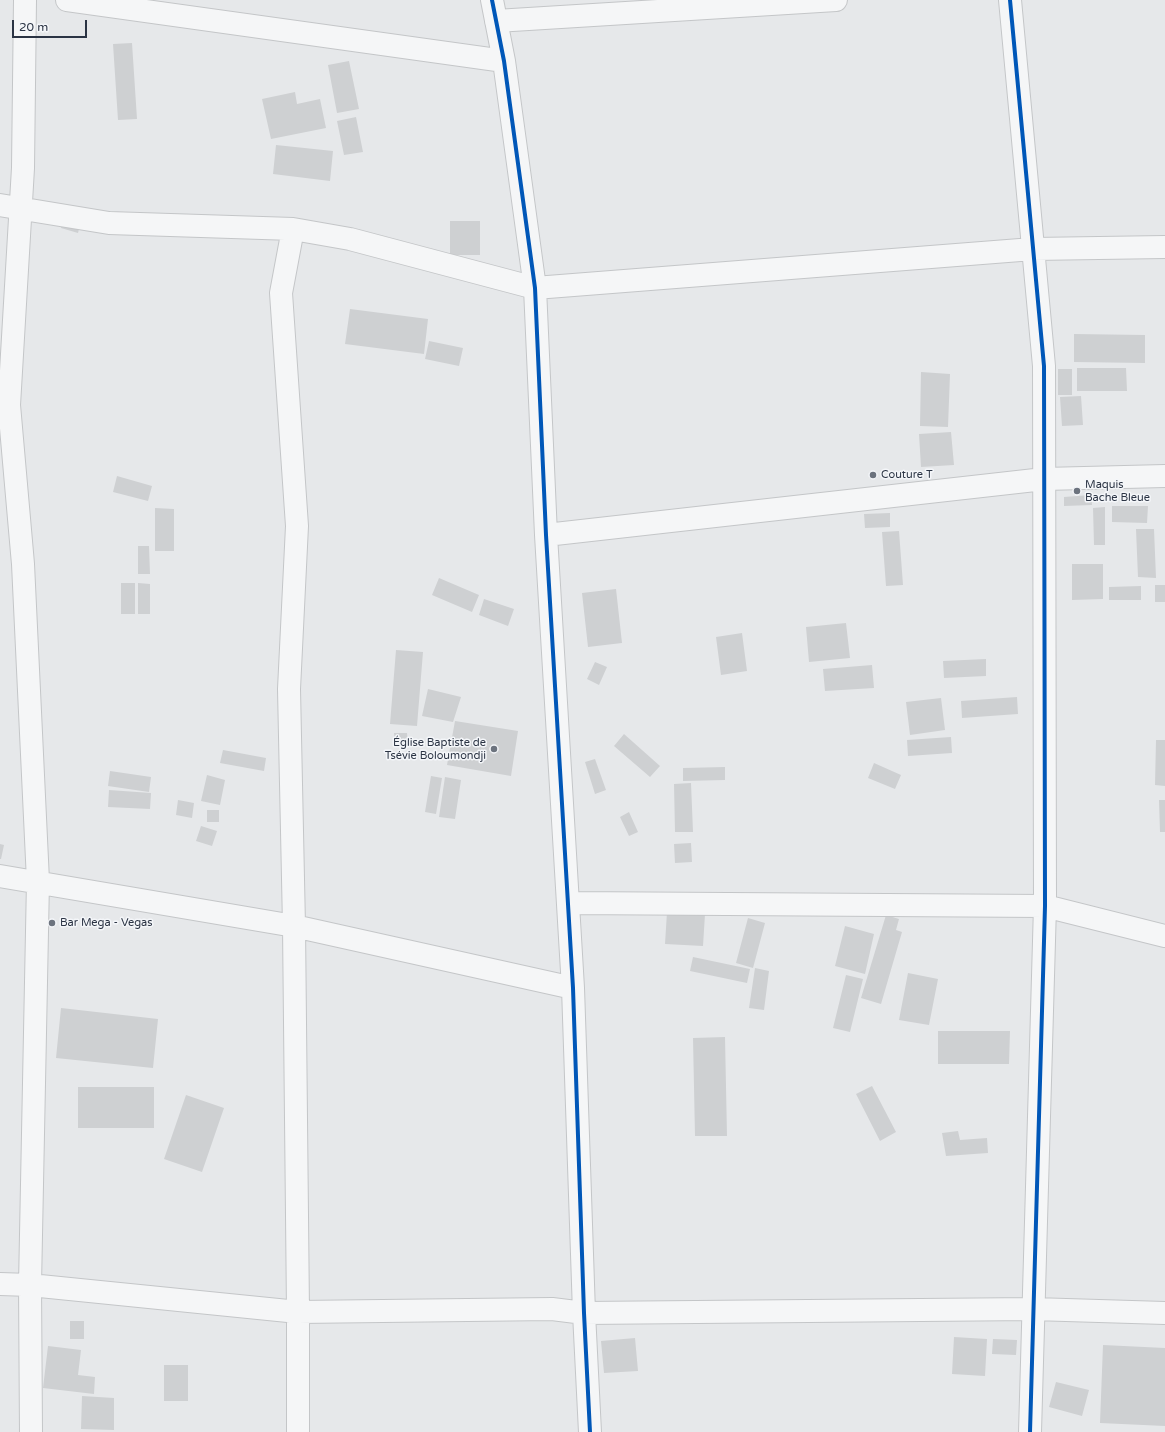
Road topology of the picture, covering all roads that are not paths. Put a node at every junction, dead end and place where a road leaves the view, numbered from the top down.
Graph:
1 (25, 0) edge
2 (66, 0) edge
3 (492, 0) edge
4 (836, 0) edge
5 (1010, 0) edge
6 (496, 21) junction
7 (504, 61) junction
8 (10, 206) edge
9 (293, 228) junction
10 (1165, 247) edge
11 (1033, 249) junction
12 (535, 288) junction
13 (4, 404) edge
14 (1165, 476) edge
15 (1044, 479) junction
16 (546, 535) junction
17 (0, 876) edge
18 (38, 881) junction
19 (568, 903) junction
20 (1044, 906) junction
21 (294, 926) junction
22 (1165, 936) edge
23 (573, 988) junction
24 (0, 1284) edge
25 (30, 1285) junction
26 (1033, 1308) junction
27 (298, 1312) junction
28 (1165, 1313) edge
29 (584, 1314) junction
30 (31, 1432) edge
31 (298, 1432) edge
32 (590, 1432) edge
33 (1030, 1432) edge

1 - 8 street
2 - 7 street
3 - 6 street
4 - 6 street
5 - 11 street
6 - 7 street
7 - 12 street
8 - 9 street
8 - 13 street
9 - 12 street
9 - 21 street
10 - 11 street
11 - 12 street
11 - 15 street
12 - 16 street
13 - 18 street
14 - 15 street
15 - 16 street
15 - 20 street
16 - 19 street
17 - 18 street
18 - 21 street
18 - 25 street
19 - 20 street
19 - 23 street
20 - 22 street
20 - 26 street
21 - 23 street
21 - 27 street
23 - 29 street
24 - 25 street
25 - 27 street
25 - 30 street
26 - 28 street
26 - 29 street
26 - 33 street
27 - 29 street
27 - 31 street
29 - 32 street

